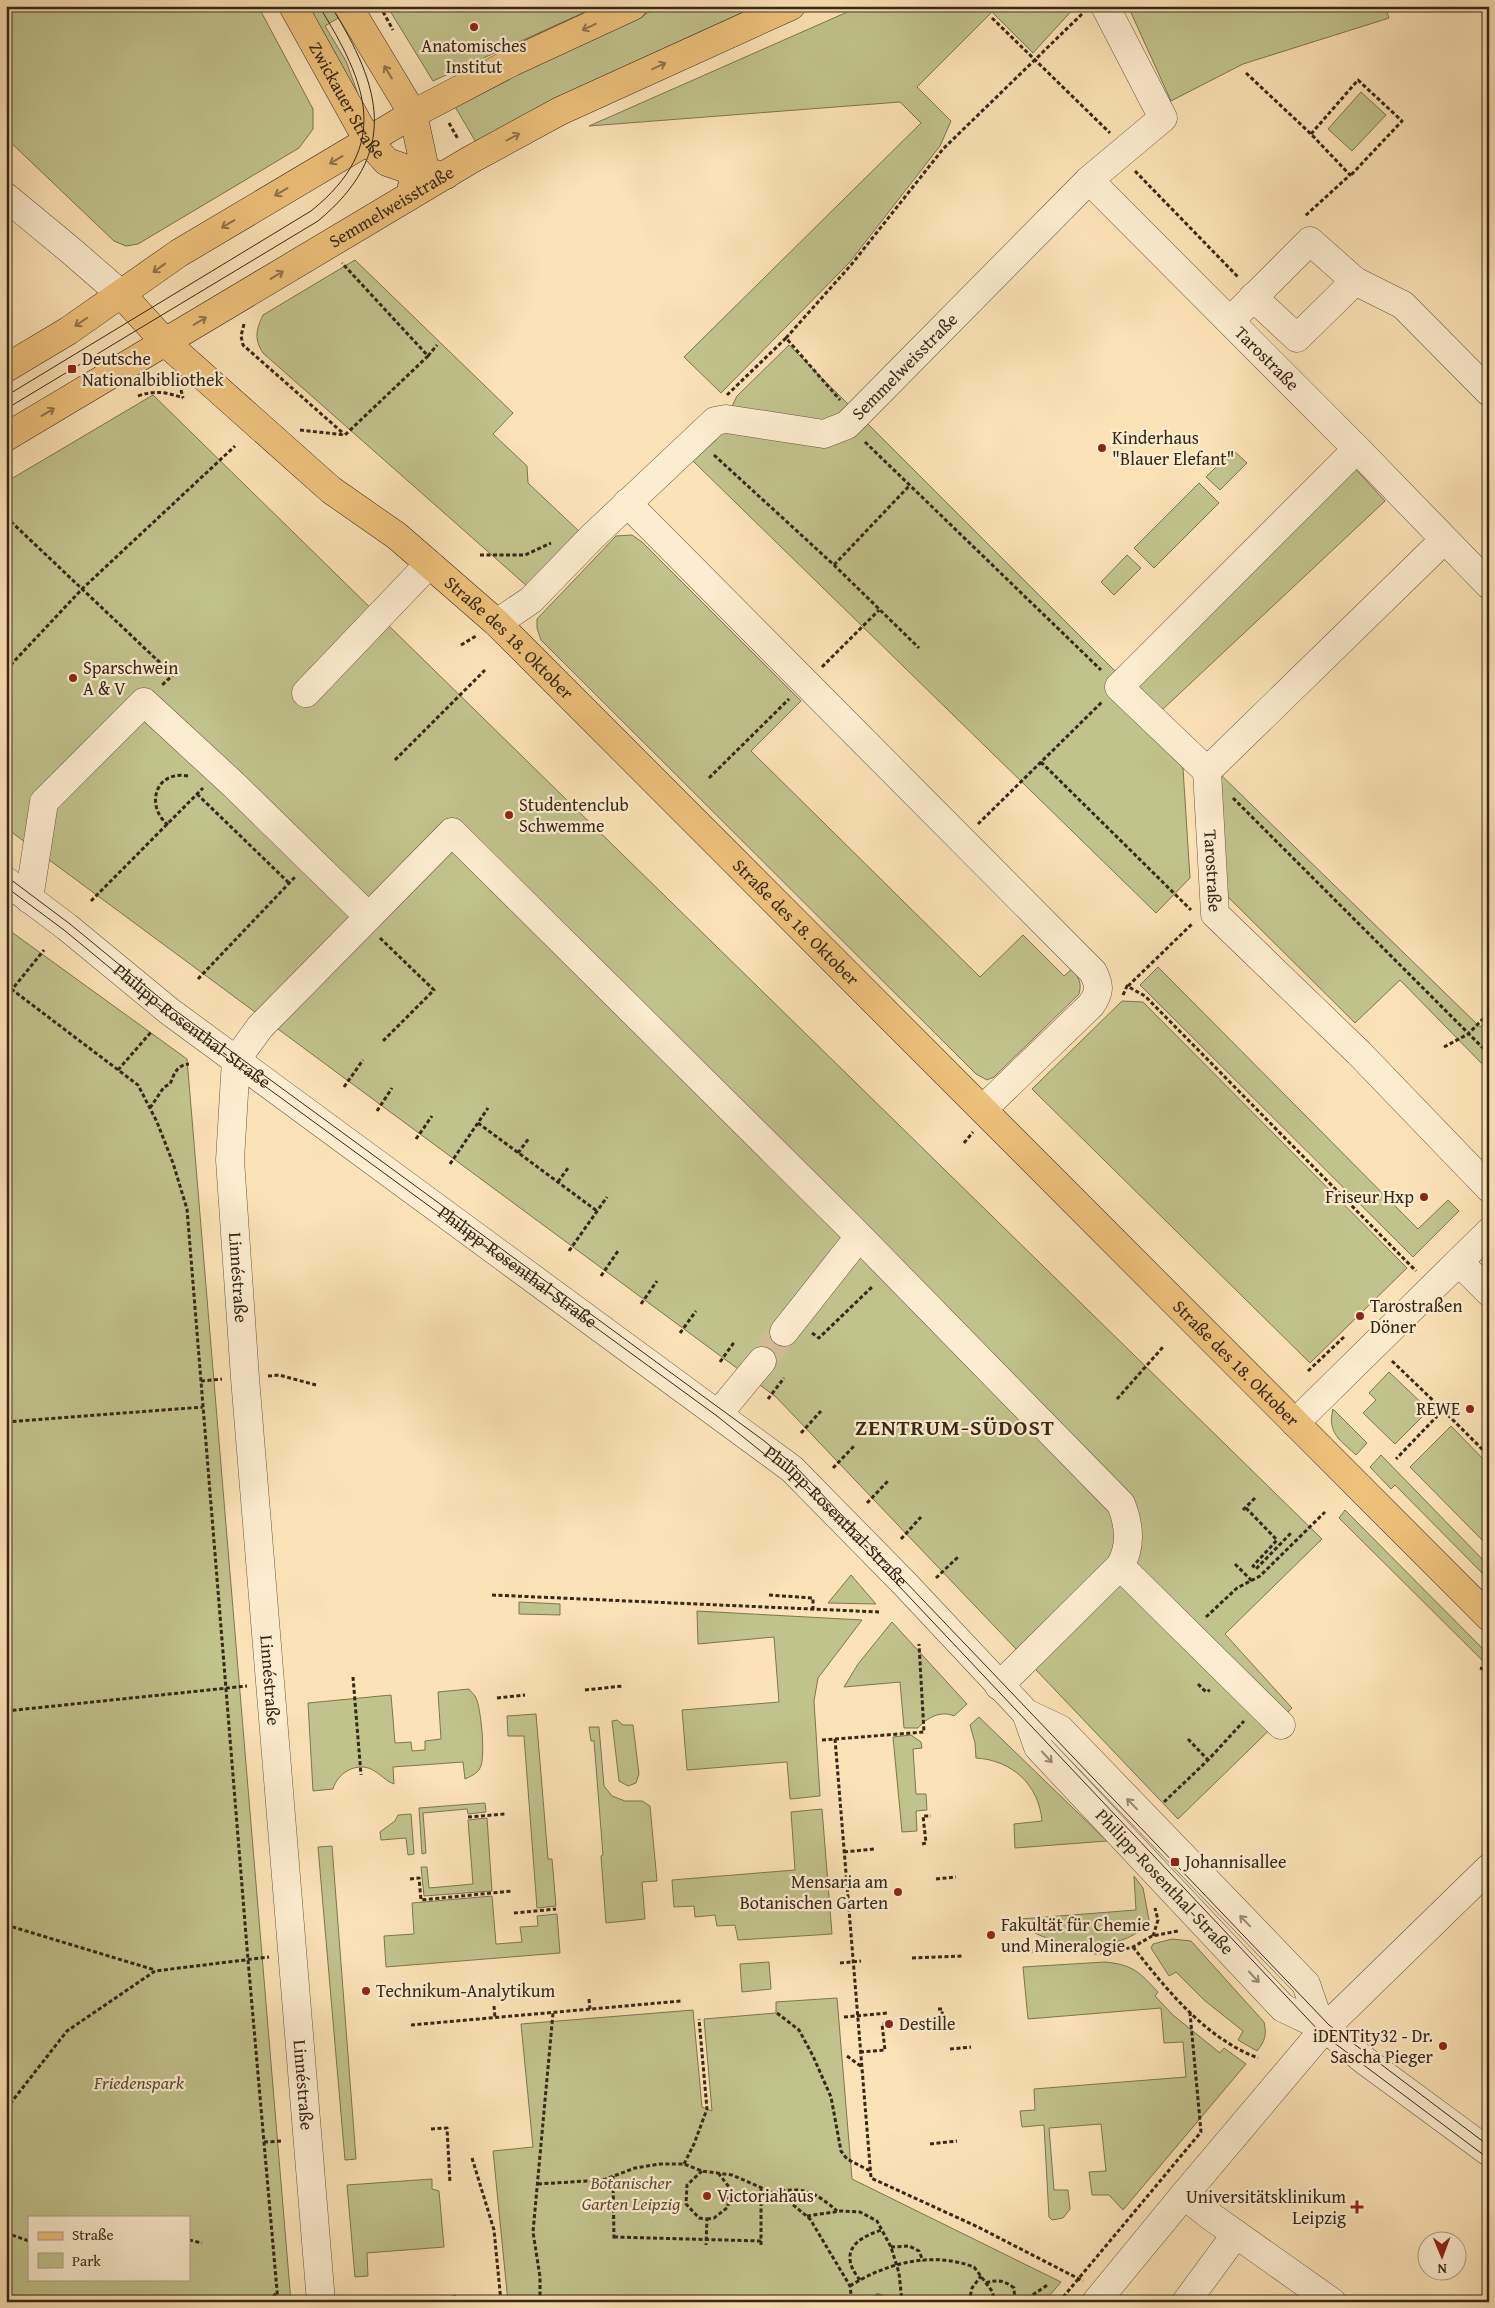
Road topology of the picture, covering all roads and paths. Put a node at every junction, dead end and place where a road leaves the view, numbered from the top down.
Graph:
1 (293, 6) edge
2 (348, 6) edge
3 (633, 6) edge
4 (791, 6) edge
5 (1094, 10) edge
6 (992, 18) dead end
7 (1034, 60) junction
8 (1246, 74) dead end
9 (413, 114) junction
10 (1311, 134) junction
11 (368, 140) junction
12 (1122, 152) junction
13 (420, 173) junction
14 (446, 174) junction
15 (1350, 175) junction
16 (1089, 180) junction
17 (6, 197) edge
18 (392, 207) junction
19 (1302, 220) dead end
20 (326, 246) junction
21 (1355, 281) junction
22 (122, 295) junction
23 (1253, 298) junction
24 (236, 300) junction
25 (1211, 301) junction
26 (1230, 321) junction
27 (786, 338) junction
28 (165, 342) junction
29 (437, 345) dead end
30 (428, 356) junction
31 (6, 368) edge
32 (1489, 392) edge
33 (138, 396) dead end
34 (184, 398) dead end
35 (851, 421) junction
36 (705, 429) junction
37 (6, 437) edge
38 (235, 446) dead end
39 (1357, 449) junction
40 (910, 485) junction
41 (627, 503) junction
42 (6, 517) edge
43 (1444, 540) junction
44 (555, 541) dead end
45 (480, 555) dead end
46 (429, 564) junction
47 (834, 565) junction
48 (1489, 585) edge
49 (82, 589) junction
50 (879, 610) junction
51 (497, 623) junction
52 (920, 648) dead end
53 (6, 670) edge
54 (485, 670) dead end
55 (173, 675) dead end
56 (806, 684) junction
57 (1119, 687) junction
58 (306, 693) dead end
59 (395, 760) dead end
60 (1041, 762) junction
61 (1207, 771) junction
62 (191, 777) dead end
63 (710, 778) dead end
64 (208, 781) junction
65 (197, 794) junction
66 (168, 825) junction
67 (962, 840) junction
68 (311, 860) junction
69 (6, 881) edge
70 (289, 883) junction
71 (29, 898) junction
72 (91, 901) dead end
73 (1191, 911) dead end
74 (1198, 918) dead end
75 (366, 919) junction
76 (44, 950) dead end
77 (198, 979) dead end
78 (6, 985) edge
79 (1128, 986) junction
80 (12, 990) junction
81 (1109, 992) junction
82 (6, 997) edge
83 (1489, 1013) edge
84 (152, 1031) dead end
85 (1468, 1034) junction
86 (383, 1041) dead end
87 (1444, 1047) dead end
88 (1489, 1054) edge
89 (236, 1060) junction
90 (364, 1060) dead end
91 (189, 1064) dead end
92 (118, 1070) junction
93 (344, 1086) dead end
94 (392, 1088) dead end
95 (488, 1108) dead end
96 (150, 1109) junction
97 (983, 1109) junction
98 (377, 1111) dead end
99 (432, 1116) dead end
100 (478, 1123) junction
101 (528, 1138) dead end
102 (416, 1139) dead end
103 (518, 1153) junction
104 (450, 1164) dead end
105 (568, 1168) dead end
106 (558, 1182) junction
107 (1489, 1188) edge
108 (607, 1197) dead end
109 (597, 1211) junction
110 (1489, 1232) edge
111 (860, 1237) junction
112 (569, 1251) dead end
113 (618, 1251) dead end
114 (1459, 1262) junction
115 (889, 1267) junction
116 (601, 1276) dead end
117 (657, 1281) dead end
118 (1433, 1287) junction
119 (1489, 1292) edge
120 (640, 1304) dead end
121 (696, 1311) dead end
122 (790, 1325) joint
123 (680, 1333) dead end
124 (735, 1341) dead end
125 (1375, 1345) junction
126 (1163, 1347) dead end
127 (762, 1361) tunnel mouth
128 (720, 1362) dead end
129 (279, 1375) dead end
130 (784, 1378) dead end
131 (214, 1380) dead end
132 (201, 1381) junction
133 (316, 1385) dead end
134 (768, 1399) dead end
135 (1117, 1399) dead end
136 (203, 1407) junction
137 (821, 1410) dead end
138 (1444, 1410) junction
139 (719, 1413) junction
140 (6, 1422) edge
141 (1295, 1423) junction
142 (801, 1433) dead end
143 (855, 1445) dead end
144 (1489, 1456) edge
145 (1396, 1460) dead end
146 (833, 1468) dead end
147 (888, 1482) dead end
148 (1256, 1497) dead end
149 (867, 1503) dead end
150 (1325, 1512) dead end
151 (921, 1517) dead end
152 (1292, 1532) dead end
153 (901, 1539) dead end
154 (958, 1557) dead end
155 (1235, 1564) dead end
156 (1120, 1566) junction
157 (936, 1578) dead end
158 (1252, 1581) junction
159 (492, 1595) dead end
160 (769, 1595) dead end
161 (813, 1609) junction
162 (879, 1612) dead end
163 (1489, 1617) edge
164 (1190, 1634) junction
165 (919, 1644) dead end
166 (1480, 1668) dead end
167 (1489, 1671) edge
168 (353, 1677) dead end
169 (1203, 1679) dead end
170 (623, 1686) dead end
171 (999, 1686) junction
172 (226, 1687) junction
173 (585, 1690) dead end
174 (1206, 1692) dead end
175 (524, 1695) dead end
176 (497, 1698) dead end
177 (1260, 1704) junction
178 (6, 1710) edge
179 (1281, 1725) dead end
180 (835, 1739) junction
181 (1188, 1739) dead end
182 (822, 1740) dead end
183 (1208, 1760) junction
184 (361, 1775) dead end
185 (1162, 1803) dead end
186 (505, 1814) dead end
187 (931, 1816) dead end
188 (468, 1817) dead end
189 (922, 1844) dead end
190 (874, 1849) dead end
191 (844, 1852) junction
192 (1489, 1868) edge
193 (956, 1877) dead end
194 (936, 1878) dead end
195 (410, 1879) dead end
196 (512, 1891) dead end
197 (1154, 1903) dead end
198 (556, 1909) dead end
199 (514, 1912) dead end
200 (6, 1925) edge
201 (1182, 1930) dead end
202 (1152, 1936) junction
203 (1133, 1947) junction
204 (1022, 1951) dead end
205 (292, 1954) junction
206 (963, 1956) dead end
207 (912, 1958) dead end
208 (248, 1960) junction
209 (852, 1962) junction
210 (861, 1962) dead end
211 (840, 1963) dead end
212 (155, 1970) junction
213 (588, 1999) dead end
214 (681, 2001) dead end
215 (494, 2006) dead end
216 (590, 2009) junction
217 (938, 2009) dead end
218 (553, 2013) junction
219 (777, 2013) dead end
220 (888, 2013) dead end
221 (1190, 2013) junction
222 (857, 2016) junction
223 (844, 2017) dead end
224 (495, 2018) junction
225 (699, 2019) dead end
226 (889, 2024) dead end
227 (411, 2025) dead end
228 (948, 2025) dead end
229 (1325, 2028) junction
230 (971, 2047) dead end
231 (950, 2049) dead end
232 (860, 2052) junction
233 (847, 2056) dead end
234 (1258, 2058) dead end
235 (862, 2067) junction
236 (6, 2109) edge
237 (431, 2129) dead end
238 (957, 2140) dead end
239 (930, 2144) dead end
240 (1489, 2152) edge
241 (472, 2158) dead end
242 (684, 2164) junction
243 (702, 2171) junction
244 (870, 2172) junction
245 (718, 2174) junction
246 (613, 2176) junction
247 (450, 2182) dead end
248 (538, 2184) junction
249 (762, 2187) junction
250 (774, 2193) junction
251 (1184, 2194) junction
252 (837, 2211) junction
253 (807, 2216) junction
254 (706, 2219) junction
255 (882, 2230) junction
256 (6, 2233) edge
257 (1236, 2234) junction
258 (706, 2239) junction
259 (190, 2240) edge
260 (28, 2241) edge
261 (202, 2243) dead end
262 (706, 2245) dead end
263 (890, 2247) junction
264 (923, 2261) junction
265 (896, 2265) junction
266 (6, 2276) edge
267 (981, 2276) junction
268 (1080, 2279) junction
269 (860, 2280) junction
270 (986, 2283) junction
271 (1049, 2284) dead end
272 (850, 2286) junction
273 (277, 2292) junction
274 (454, 2295) dead end
275 (1099, 2298) edge
276 (8, 2302) edge
277 (269, 2302) edge
278 (278, 2302) edge
279 (321, 2302) edge
280 (454, 2302) edge
281 (501, 2302) edge
282 (540, 2302) edge
283 (852, 2302) edge
284 (902, 2302) edge
285 (969, 2302) edge
286 (995, 2302) edge
287 (1015, 2302) edge
288 (1022, 2302) edge
289 (1059, 2302) edge
290 (1186, 2302) edge
291 (1332, 2302) edge

1 - 11 main road, Zwickauer Straße
9 -> 2 main road
3 -> 9 main road
14 -> 4 main road, Semmelweisstraße
5 - 7 path
5 - 12 street, Semmelweisstraße
6 - 7 path
7 - 12 path
7 - 27 path
8 - 10 path
9 - 11 main road
9 - 13 main road
10 - 15 path
10 - 15 path
11 - 13 main road, Zwickauer Straße
11 -> 22 main road
12 - 16 street, Semmelweisstraße
12 - 25 path
13 - 14 main road, Zwickauer Straße
13 - 18 main road
14 - 18 main road, Semmelweisstraße
15 - 19 path
16 - 25 street, Tarostraße
16 - 35 street, Semmelweisstraße
17 - 22 street, Straße des 18. Oktober
18 - 20 main road, Semmelweisstraße
24 -> 20 main road, Semmelweisstraße
20 - 30 path
21 - 23 street
21 - 23 street
21 - 32 street
22 - 28 main road, Straße des 18. Oktober
22 -> 31 main road
23 - 26 street
28 -> 24 main road, Semmelweisstraße
24 - 30 path
25 - 26 street, Tarostraße
26 - 39 street, Tarostraße
27 - 35 path
27 - 36 path
37 -> 28 main road, Semmelweisstraße
28 - 46 main road, Straße des 18. Oktober
29 - 30 path
33 - 34 path
35 - 36 street, Semmelweisstraße
35 - 40 path
36 - 41 street
36 - 47 path
38 - 49 path
39 - 43 street, Tarostraße
39 - 57 street
40 - 47 path
40 - 57 path
41 - 51 street
41 - 56 street
42 - 49 path
43 - 48 street, Tarostraße
43 - 61 street
44 - 45 path
46 - 51 main road, Straße des 18. Oktober
46 - 58 street
47 - 50 path
49 - 53 path
49 - 55 path
50 - 52 path
50 - 56 path
51 - 97 main road, Straße des 18. Oktober
54 - 59 path
56 - 63 path
56 - 67 street
57 - 60 path
57 - 61 street
60 - 67 path
60 - 73 path
61 - 85 path
61 - 107 street, Tarostraße
62 - 66 path
64 - 65 path
64 - 68 street
64 - 71 street
65 - 66 path
65 - 70 path
66 - 72 path
67 - 81 street
68 - 70 path
68 - 75 street
69 - 71 street, Philipp-Rosenthal-Straße
70 - 77 path
71 - 89 street, Philipp-Rosenthal-Straße
74 - 79 path
75 - 86 path
75 - 89 street
75 - 111 street
76 - 80 path
78 - 80 path
79 - 81 path
79 - 81 path
79 - 118 path
80 - 82 path
80 - 92 path
81 - 97 street
83 - 85 path
84 - 92 path
85 - 87 path
85 - 88 path
89 - 139 street, Philipp-Rosenthal-Straße
89 - 205 street, Linnéstraße
90 - 93 path
91 - 96 path
92 - 96 path
94 - 98 path
95 - 100 path
96 - 132 path
97 - 141 main road, Straße des 18. Oktober
99 - 102 path
100 - 103 path
100 - 104 path
101 - 103 path
103 - 106 path
105 - 106 path
106 - 109 path
108 - 109 path
109 - 112 path
110 - 114 street
111 - 115 street
111 - 122 street
113 - 116 path
114 - 118 street
114 - 119 street
115 - 122 path
115 - 156 street
117 - 120 path
118 - 125 street
121 - 123 path
124 - 128 path
125 - 138 path
125 - 141 street
126 - 135 path
127 - 139 street
129 - 133 path
130 - 134 path
131 - 132 path
132 - 136 path
136 - 140 path
136 - 172 path
137 - 142 path
138 - 144 path
138 - 145 path
139 - 171 street, Philipp-Rosenthal-Straße
141 - 163 main road, Straße des 18. Oktober
143 - 146 path
147 - 149 path
148 - 152 path
150 - 158 path
151 - 153 path
154 - 157 path
155 - 158 path
156 - 164 street
156 - 171 street
158 - 164 path
159 - 161 path
160 - 161 path
161 - 162 path
164 - 177 street
165 - 180 path
166 - 167 path
168 - 184 path
169 - 174 path
170 - 173 path
171 - 229 street, Philipp-Rosenthal-Straße
172 - 178 path
172 - 208 path
175 - 176 path
177 - 179 street
177 - 183 path
180 - 182 path
180 - 191 path
181 - 183 path
183 - 185 path
186 - 188 path
187 - 189 path
190 - 191 path
191 - 209 path
192 - 229 street
193 - 194 path
195 - 196 path
197 - 202 path
198 - 199 path
200 - 212 path
201 - 202 path
202 - 203 path
203 - 204 path
203 - 221 path
205 - 208 path
205 - 279 street, Linnéstraße
206 - 207 path
208 - 212 path
208 - 273 path
209 - 210 path
209 - 211 path
209 - 222 path
212 - 236 path
213 - 216 path
214 - 216 path
215 - 224 path
216 - 218 path
217 - 228 path
218 - 224 path
218 - 248 path
219 - 244 path
220 - 222 path
221 - 234 path
221 - 268 path
222 - 223 path
222 - 232 path
224 - 227 path
225 - 242 path
226 - 232 path
229 - 240 street, Philipp-Rosenthal-Straße
229 - 251 street
230 - 231 path
232 - 235 path
233 - 235 path
235 - 244 path
237 - 247 path
238 - 239 path
241 - 281 path
242 - 243 path
242 - 246 path
243 - 245 path
243 - 254 path
244 - 268 path
245 - 249 path
245 - 254 path
246 - 248 path
246 - 258 path
248 - 282 path
249 - 250 path
249 - 258 path
250 - 252 path
250 - 253 path
251 - 257 street
251 - 275 street
252 - 253 path
252 - 255 path
253 - 272 path
254 - 258 path
255 - 263 path
255 - 269 path
256 - 260 path
257 - 290 street
257 - 291 street
258 - 262 path
259 - 261 path
263 - 264 path
263 - 265 path
264 - 265 path
264 - 267 path
265 - 269 path
265 - 284 path
266 - 276 path
267 - 270 path
267 - 285 path
268 - 275 path
268 - 289 path
269 - 272 path
270 - 286 path
270 - 287 path
271 - 288 path
272 - 283 path
273 - 277 path
273 - 278 path
274 - 280 path

